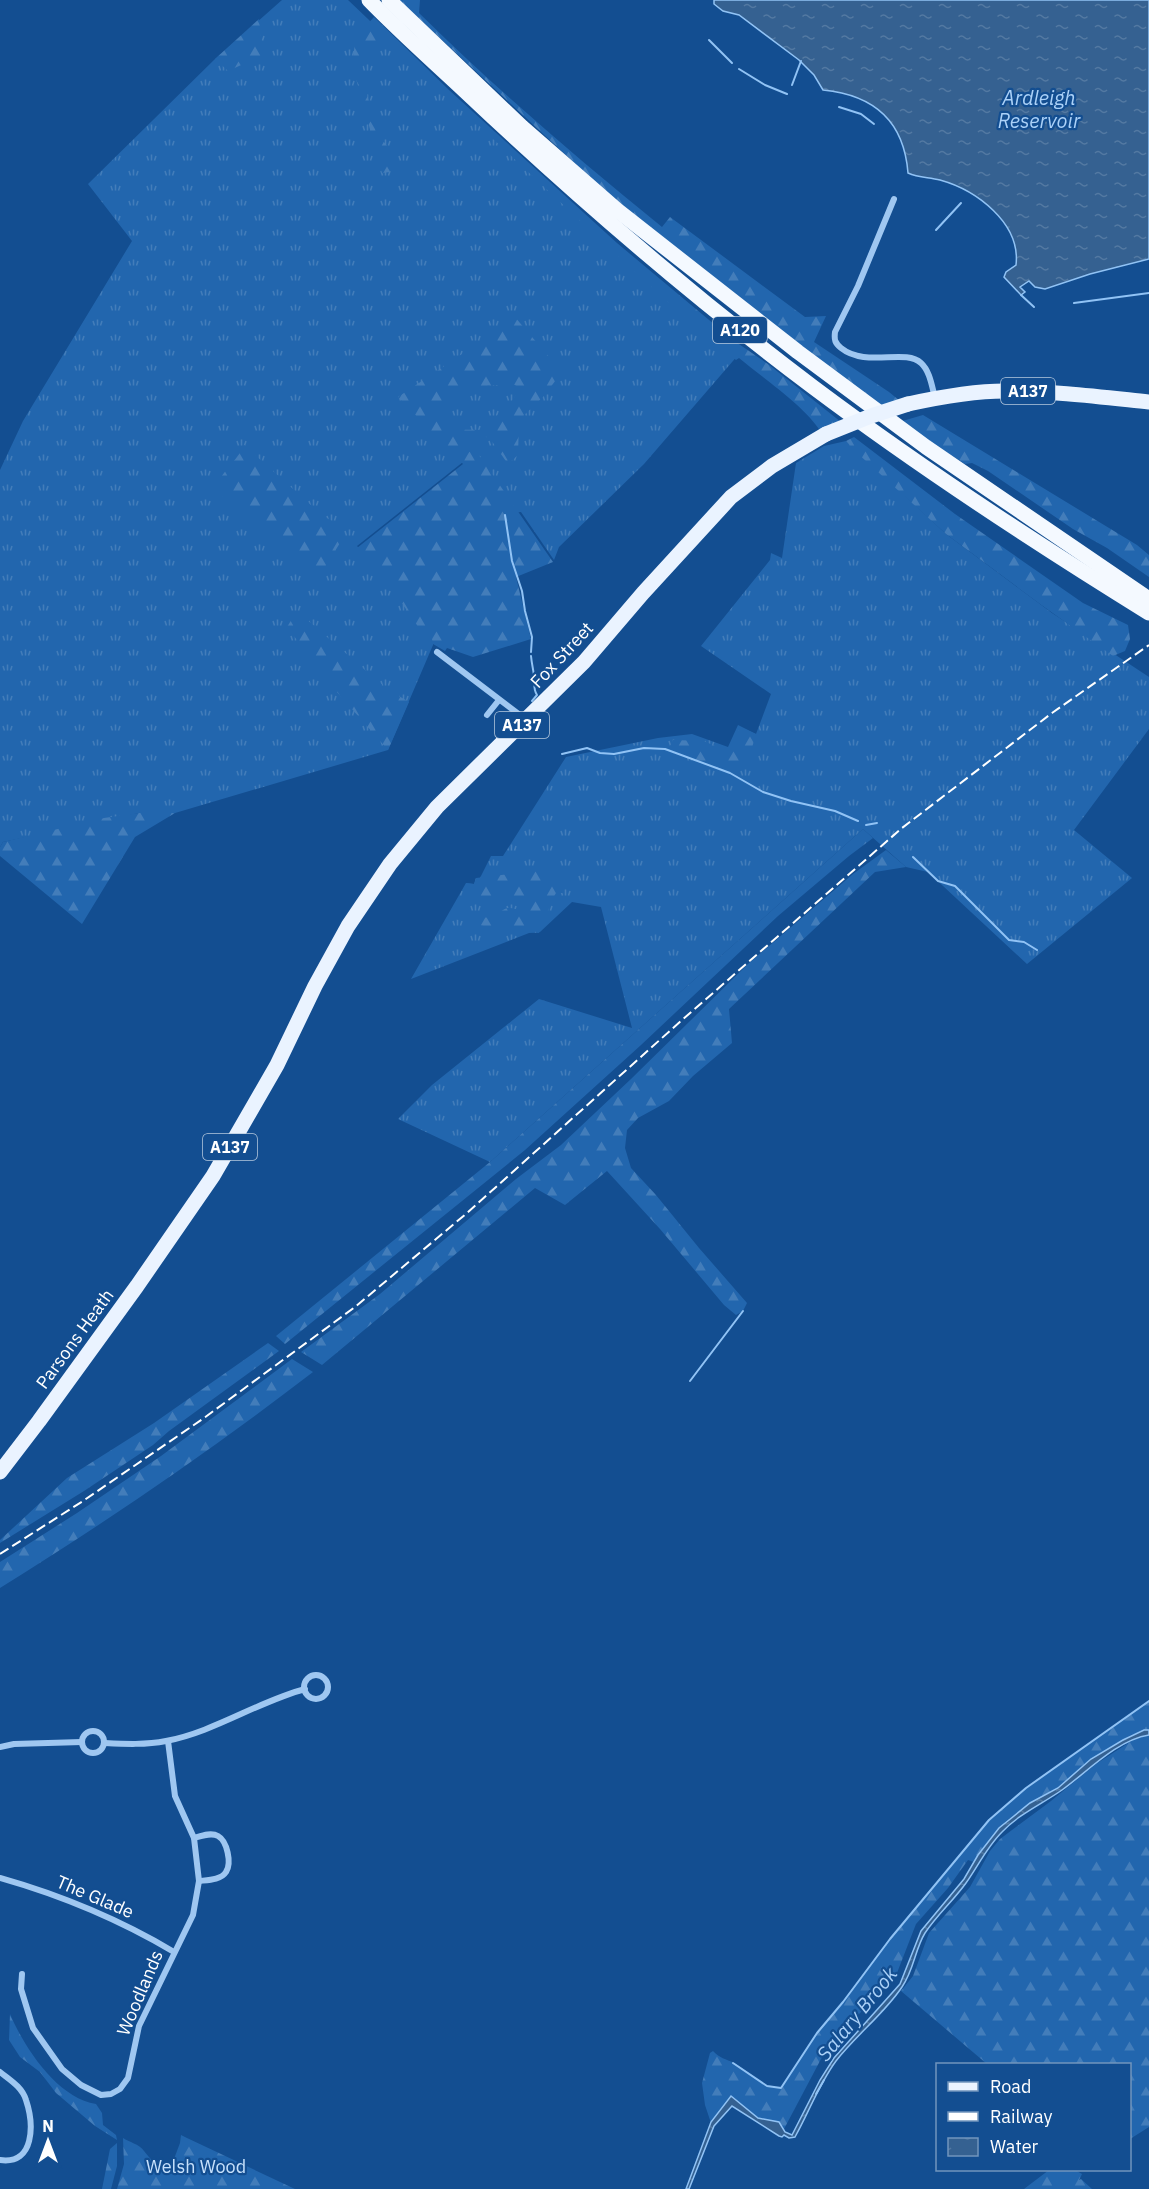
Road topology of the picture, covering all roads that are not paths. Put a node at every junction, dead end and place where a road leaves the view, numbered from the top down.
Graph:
1 (369, 0) edge
2 (389, 0) edge
3 (894, 199) dead end
4 (935, 398) junction
5 (1149, 402) edge
6 (1149, 599) edge
7 (1149, 613) edge
8 (437, 652) dead end
9 (499, 699) junction
10 (487, 715) dead end
11 (521, 716) junction
12 (178, 1226) joint
13 (0, 1472) edge
14 (305, 1689) dead end
15 (168, 1741) junction
16 (82, 1742) junction
17 (105, 1743) junction
18 (0, 1746) edge
19 (194, 1838) junction
20 (0, 1878) edge
21 (199, 1881) junction
22 (174, 1952) junction
23 (21, 1974) dead end
24 (0, 2072) edge
25 (0, 2160) edge

1 - 7 highway, A120
2 - 6 highway, A120
3 - 4 street
4 - 5 main road, A137
4 - 11 main road, Fox Street / A137, bridge
8 - 9 street
9 - 10 street
9 - 11 street
11 - 12 main road, Fox Street / A137
12 - 13 main road, Parsons Heath / A137
14 - 15 street
15 - 17 street
15 - 19 street, Woodlands
16 - 17 street
16 - 17 street
16 - 18 street
19 - 21 street, Woodlands
19 - 21 street
20 - 22 street, The Glade
21 - 22 street, Woodlands
22 - 23 street, Woodlands
24 - 25 street

